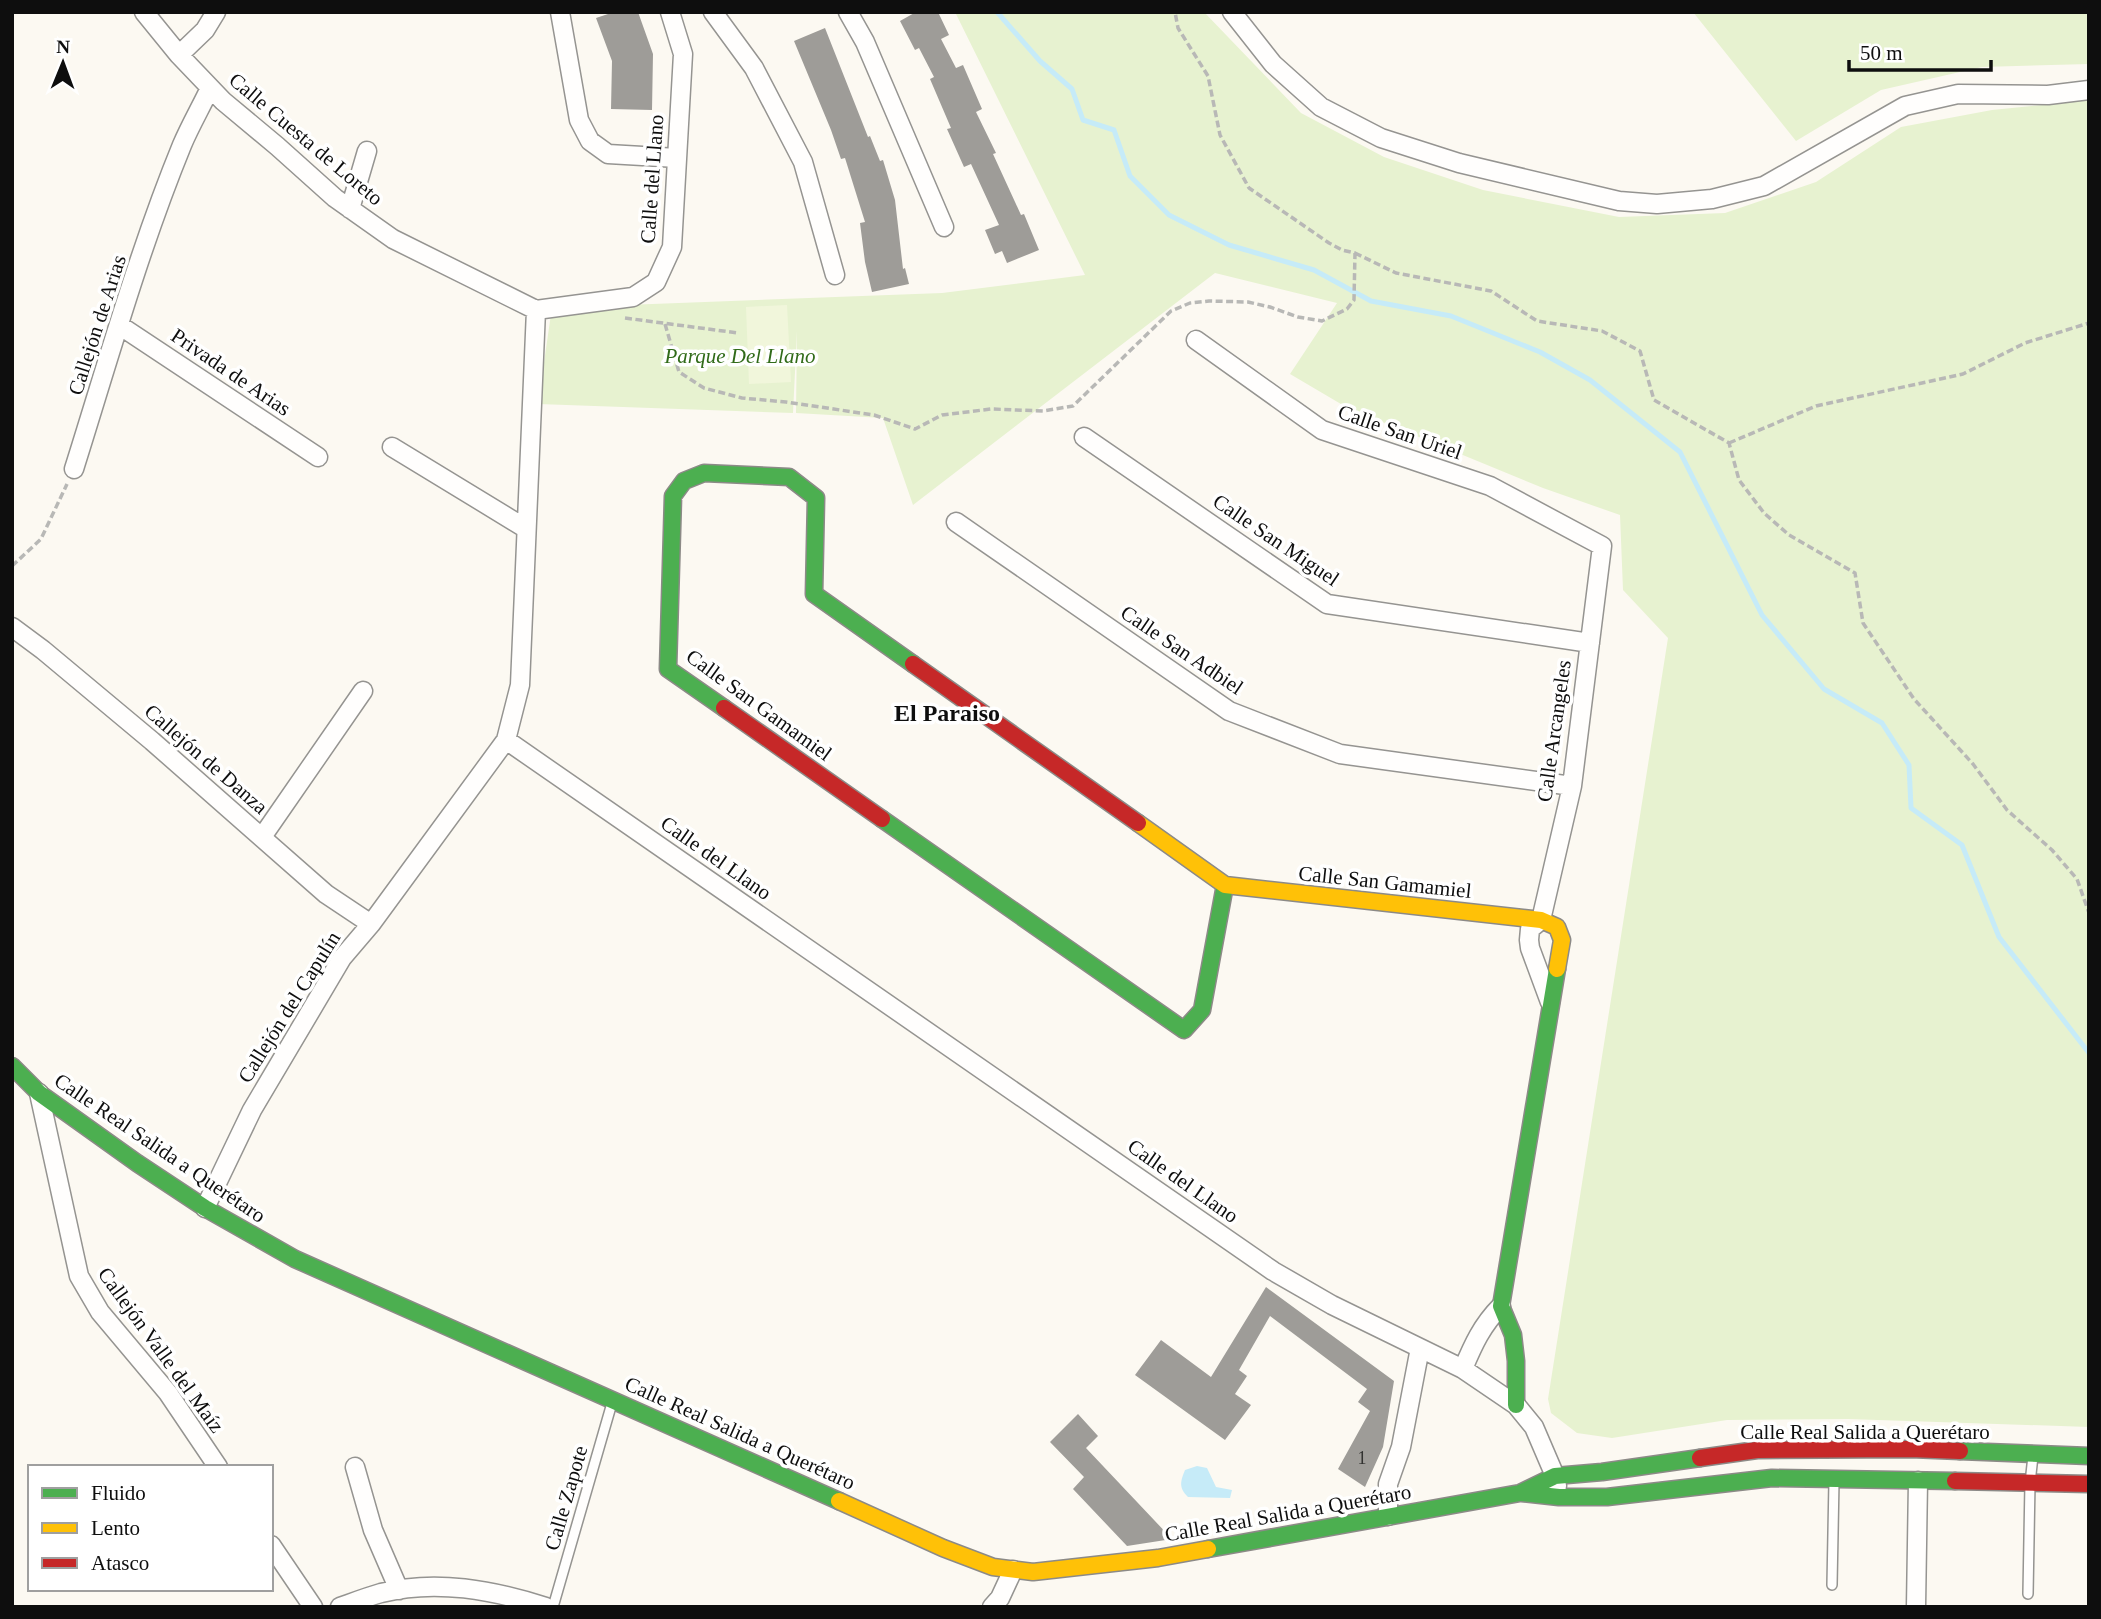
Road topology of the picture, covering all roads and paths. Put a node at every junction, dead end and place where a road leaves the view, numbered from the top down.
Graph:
1 (144, 12) edge
2 (216, 12) edge
3 (560, 12) edge
4 (713, 12) edge
5 (849, 12) edge
6 (1175, 12) edge
7 (1232, 12) edge
8 (675, 14) edge
9 (179, 55) junction
10 (210, 88) junction
11 (2089, 90) edge
12 (367, 151) dead end
13 (677, 158) junction
14 (350, 209) junction
15 (944, 227) dead end
16 (1355, 253) junction
17 (835, 275) dead end
18 (536, 310) junction
19 (619, 317) dead end
20 (2089, 323) edge
21 (665, 324) junction
22 (119, 326) junction
23 (738, 333) dead end
24 (1196, 340) dead end
25 (1084, 437) dead end
26 (1729, 443) junction
27 (391, 447) dead end
28 (318, 457) dead end
29 (74, 469) joint
30 (956, 522) dead end
31 (525, 528) junction
32 (1602, 546) joint
33 (12, 566) edge
34 (12, 627) edge
35 (1590, 643) junction
36 (363, 691) dead end
37 (506, 740) junction
38 (1572, 786) junction
39 (262, 837) junction
40 (1225, 885) junction
41 (2089, 913) edge
42 (1541, 920) junction
43 (370, 924) junction
44 (1551, 1005) junction
45 (12, 1066) edge
46 (39, 1093) junction
47 (205, 1208) junction
48 (1501, 1306) junction
49 (1420, 1348) junction
50 (1463, 1369) junction
51 (613, 1399) junction
52 (1516, 1405) junction
53 (2033, 1454) junction
54 (2089, 1456) edge
55 (217, 1465) edge
56 (355, 1466) dead end
57 (1555, 1476) junction
58 (1834, 1480) junction
59 (1918, 1481) junction
60 (2030, 1483) junction
61 (2089, 1484) edge
62 (1520, 1493) junction
63 (1559, 1497) junction
64 (1388, 1516) junction
65 (273, 1548) edge
66 (1013, 1570) junction
67 (1832, 1585) dead end
68 (398, 1590) junction
69 (2028, 1594) dead end
70 (1000, 1604) edge
71 (313, 1607) edge
72 (340, 1607) edge
73 (545, 1607) edge
74 (553, 1607) edge
75 (1916, 1607) edge

1 - 9 street, Calle Cuesta de Loreto
2 - 9 street
3 - 13 street
4 - 17 street
5 - 15 street
6 - 16 path
7 - 11 street
8 - 13 street, Calle del Llano
9 - 10 street, Calle Cuesta de Loreto
10 - 14 street, Calle Cuesta de Loreto
10 - 22 street, Callejón de Arias
12 - 14 street
13 - 18 street, Calle del Llano
14 - 18 street, Calle Cuesta de Loreto
16 - 21 path
16 - 26 path
18 - 31 street
19 - 21 path
20 - 26 path
21 - 23 path
22 - 28 street, Privada de Arias
22 - 29 street, Callejón de Arias
24 - 32 street, Calle San Uriel
25 - 35 street, Calle San Miguel
26 - 41 path
27 - 31 street
29 - 33 path
30 - 38 street, Calle San Adbiel
31 - 37 street
32 - 35 street, Calle Arcangeles
34 - 39 street, Callejón de Danza
35 - 38 street, Calle Arcangeles
36 - 39 street
37 - 43 street, Callejón del Capulín
37 - 49 street, Calle del Llano
38 - 42 street, Calle Arcangeles
39 - 43 street, Callejón de Danza
40 - 40 street, Calle San Gamamiel
40 - 42 street, Calle San Gamamiel
42 - 44 street, Calle Arcangeles
42 - 44 street, Calle Arcangeles
43 - 47 street, Callejón del Capulín
44 - 48 street, Calle Arcangeles
45 - 46 street, Calle Real Salida a Querétaro
46 - 47 street, Calle Real Salida a Querétaro
46 - 55 street, Callejón Valle del Maíz
47 - 51 street, Calle Real Salida a Querétaro
48 - 50 street, Calle Arcangeles
48 - 52 street
49 - 50 street, Calle del Llano
49 - 64 street
50 - 52 street, Calle del Llano
51 - 66 street, Calle Real Salida a Querétaro
51 - 74 lane, Calle Zapote
52 - 57 street, Calle del Llano
53 - 54 street, Calle Real Salida a Querétaro
53 - 57 street, Calle Real Salida a Querétaro
53 - 60 lane
56 - 68 street
57 - 62 street, Calle Real Salida a Querétaro
57 - 63 street, Calle del Llano
58 - 59 street, Calle Real Salida a Querétaro
58 - 63 street, Calle Real Salida a Querétaro
58 - 67 lane
59 - 60 street, Calle Real Salida a Querétaro
59 - 75 street
60 - 61 street, Calle Real Salida a Querétaro
60 - 69 lane
62 - 63 street, Calle Real Salida a Querétaro
62 - 64 street, Calle Real Salida a Querétaro
64 - 66 street, Calle Real Salida a Querétaro
65 - 71 street
66 - 70 street
68 - 72 street
68 - 73 street

